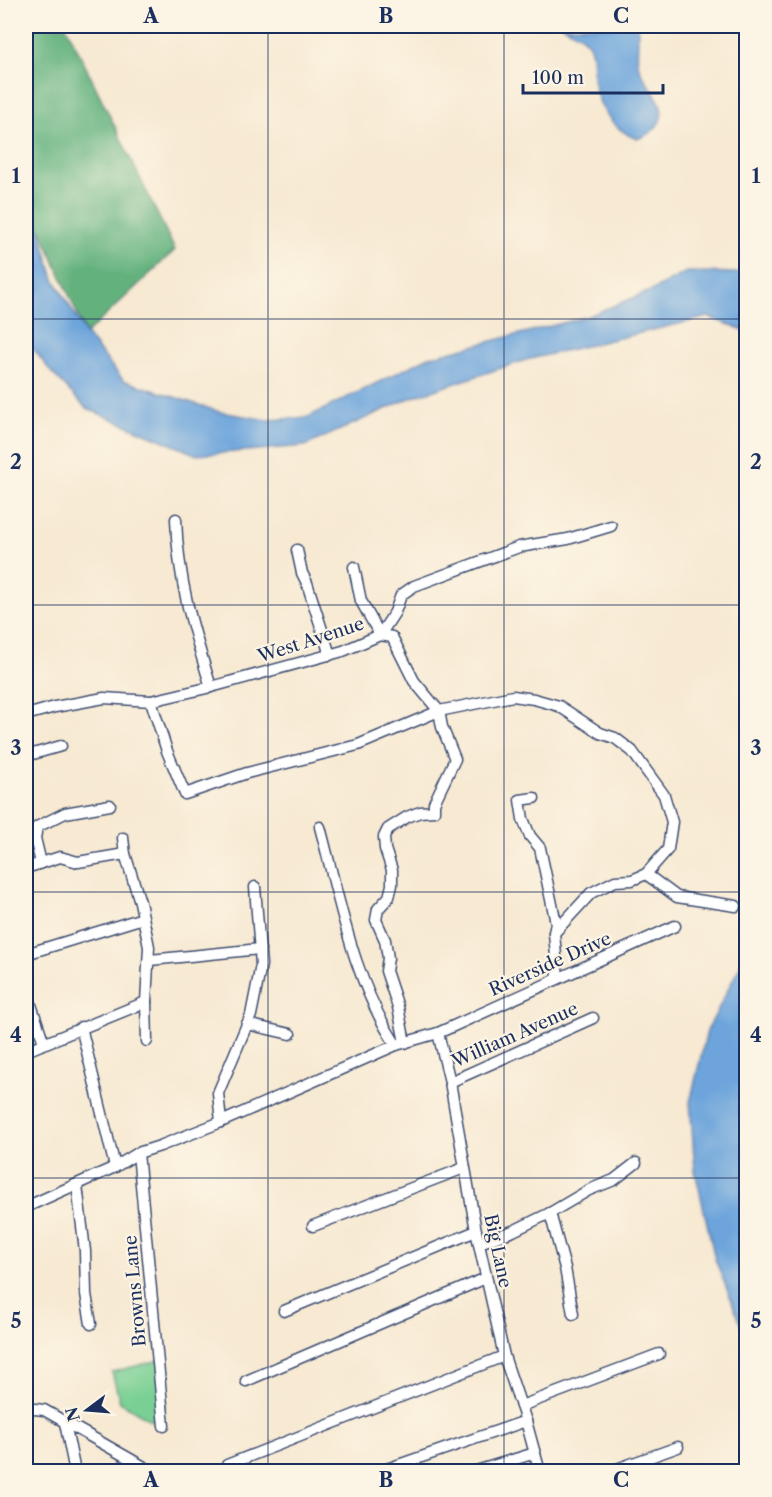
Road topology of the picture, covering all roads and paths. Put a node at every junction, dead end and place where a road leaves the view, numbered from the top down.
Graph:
1 (176, 519) dead end
2 (611, 526) dead end
3 (297, 550) dead end
4 (354, 567) dead end
5 (380, 635) junction
6 (330, 655) junction
7 (211, 687) junction
8 (151, 701) junction
9 (439, 711) junction
10 (26, 715) edge
11 (61, 746) dead end
12 (26, 756) edge
13 (534, 798) dead end
14 (110, 805) dead end
15 (320, 827) dead end
16 (123, 838) dead end
17 (125, 854) junction
18 (41, 863) junction
19 (26, 868) edge
20 (645, 874) junction
21 (255, 887) dead end
22 (736, 906) dead end
23 (142, 918) junction
24 (675, 926) dead end
25 (554, 933) junction
26 (260, 949) junction
27 (26, 954) edge
28 (150, 960) junction
29 (558, 978) junction
30 (26, 990) edge
31 (146, 1002) junction
32 (593, 1018) dead end
33 (247, 1024) junction
34 (81, 1027) junction
35 (438, 1033) junction
36 (290, 1034) dead end
37 (147, 1041) dead end
38 (44, 1043) junction
39 (400, 1044) junction
40 (26, 1051) edge
41 (450, 1082) junction
42 (221, 1122) junction
43 (138, 1153) junction
44 (636, 1163) dead end
45 (115, 1167) junction
46 (464, 1168) junction
47 (76, 1185) junction
48 (26, 1207) edge
49 (550, 1213) junction
50 (314, 1226) dead end
51 (476, 1231) junction
52 (479, 1244) junction
53 (486, 1278) junction
54 (284, 1311) dead end
55 (573, 1314) dead end
56 (91, 1324) dead end
57 (659, 1354) dead end
58 (504, 1356) junction
59 (246, 1382) dead end
60 (521, 1406) junction
61 (26, 1408) edge
62 (526, 1421) junction
63 (65, 1423) junction
64 (164, 1426) dead end
65 (678, 1447) dead end
66 (535, 1453) junction
67 (227, 1466) dead end
68 (75, 1472) edge
69 (153, 1472) edge
70 (378, 1472) edge
71 (473, 1472) edge
72 (540, 1472) edge
73 (608, 1472) edge

1 - 7 street
2 - 5 street, West Avenue
3 - 6 street
4 - 5 street
5 - 6 street, West Avenue
5 - 9 street
6 - 7 street, West Avenue
7 - 8 street, West Avenue
8 - 9 street
8 - 10 street, West Avenue
9 - 20 street
9 - 39 street
11 - 12 street
13 - 25 street
14 - 18 street
15 - 39 street
16 - 17 street
17 - 18 street
17 - 23 street
18 - 19 street
20 - 22 street
20 - 25 street
21 - 26 street
23 - 27 street
23 - 28 street
24 - 29 street, Riverside Drive
25 - 29 street
26 - 28 street
26 - 33 street
28 - 31 street
29 - 35 street, Riverside Drive
30 - 38 street
31 - 34 street
31 - 37 street
32 - 41 street, William Avenue
33 - 36 street
33 - 42 street
34 - 38 street
34 - 45 street
35 - 39 street, Riverside Drive
35 - 41 street, Big Lane
38 - 40 street
39 - 42 street, Riverside Drive
41 - 46 street, Big Lane
42 - 43 street, Riverside Drive
43 - 45 street, Riverside Drive
43 - 64 street, Browns Lane
44 - 49 street
45 - 47 street, Riverside Drive
46 - 50 street
46 - 51 street, Big Lane
47 - 48 street, Riverside Drive
47 - 56 street
49 - 52 street
49 - 55 street
51 - 52 street, Big Lane
51 - 54 street
52 - 53 street, Big Lane
53 - 58 street, Big Lane
53 - 59 street
57 - 60 street
58 - 60 street, Big Lane
58 - 67 street
60 - 62 street, Big Lane
61 - 63 street
62 - 66 street, Big Lane
62 - 70 street
63 - 68 street
63 - 69 street
65 - 73 street
66 - 71 street
66 - 72 street, Big Lane

